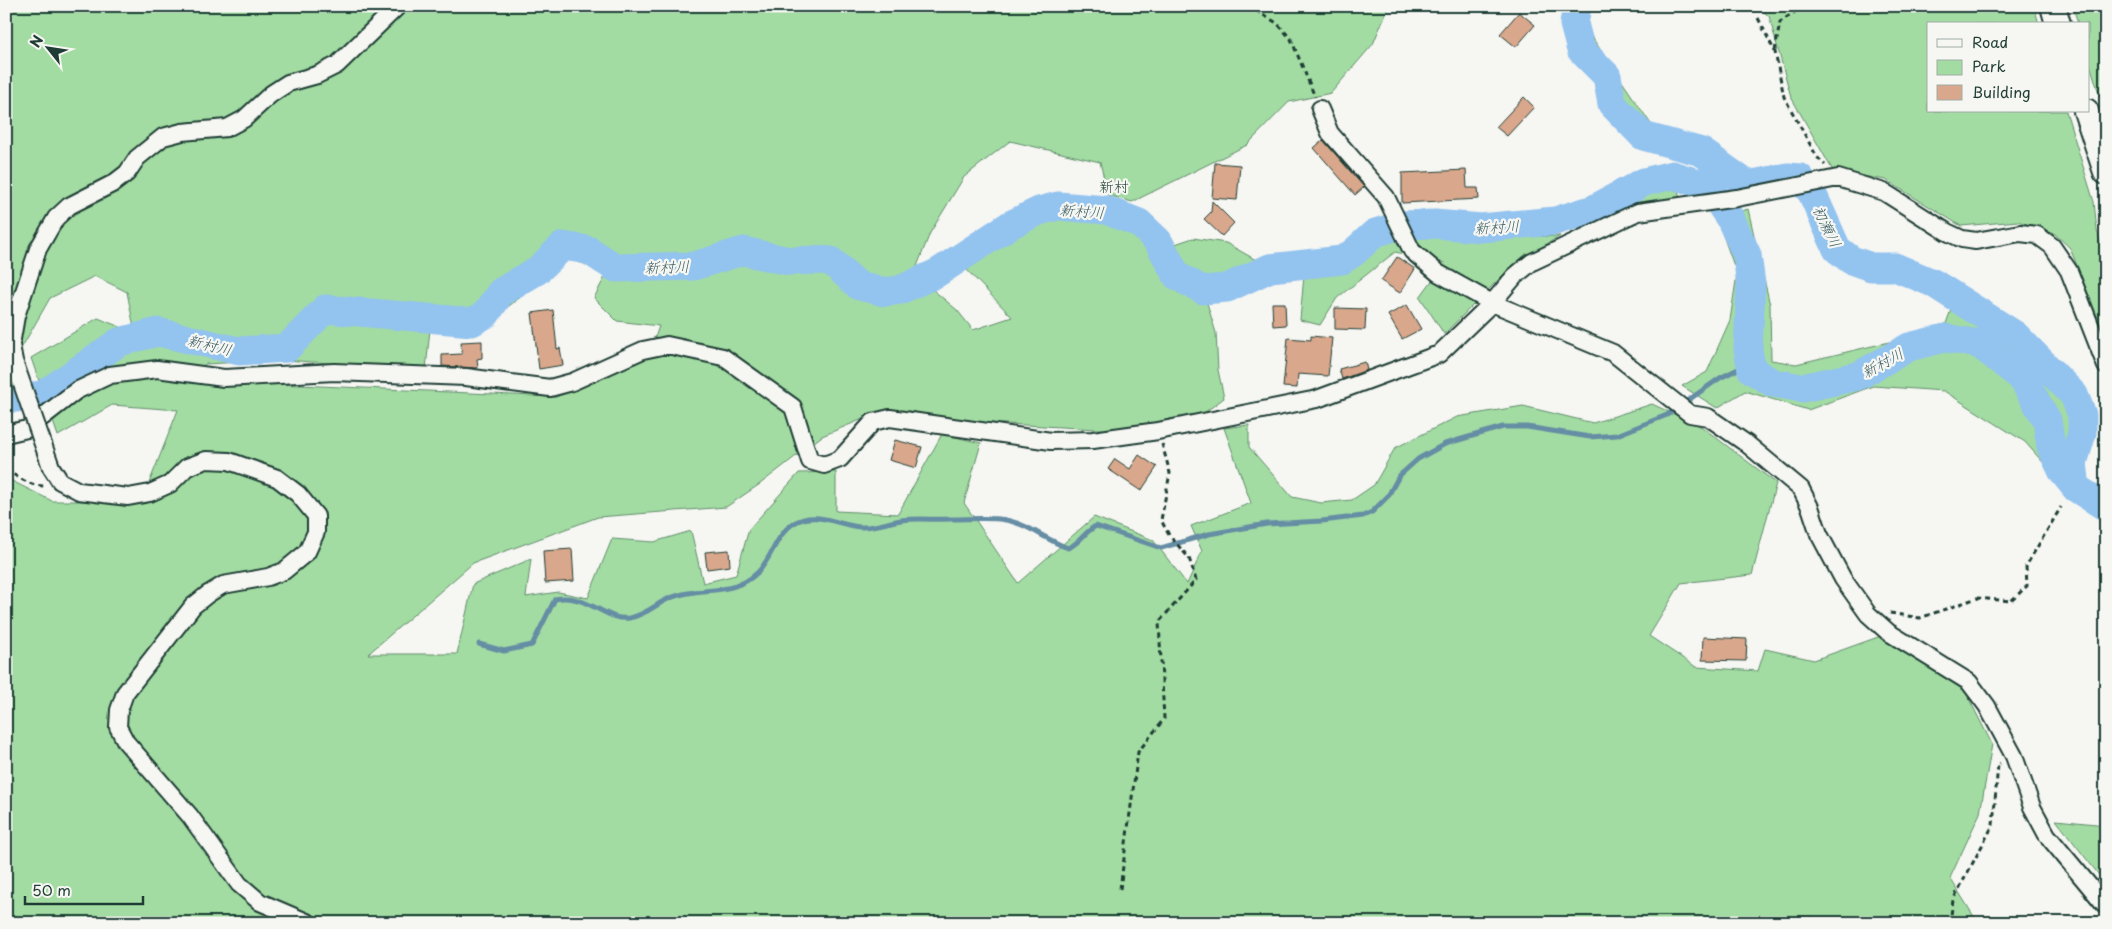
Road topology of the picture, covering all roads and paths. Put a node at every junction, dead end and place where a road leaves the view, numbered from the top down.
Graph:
1 (398, 6) edge
2 (1248, 6) edge
3 (1804, 6) edge
4 (2053, 6) edge
5 (1758, 18) dead end
6 (2057, 22) edge
7 (1775, 52) junction
8 (1320, 109) joint
9 (2086, 112) edge
10 (2106, 172) edge
11 (1838, 178) junction
12 (1492, 303) junction
13 (2106, 366) edge
14 (1158, 431) junction
15 (6, 434) edge
16 (6, 470) edge
17 (60, 482) junction
18 (2061, 507) dead end
19 (1884, 608) dead end
20 (2014, 756) junction
21 (1120, 889) dead end
22 (2106, 906) edge
23 (309, 923) edge
24 (1950, 923) edge

1 - 17 street, bridge
2 - 8 path
3 - 7 path
4 - 6 highway
5 - 7 path
7 - 11 path
8 - 12 street
9 - 10 highway
11 - 12 street
11 - 13 street
12 - 14 street
12 - 20 street
14 - 15 street
14 - 21 path
16 - 17 path
17 - 23 street
18 - 19 path
20 - 22 street
20 - 24 path

